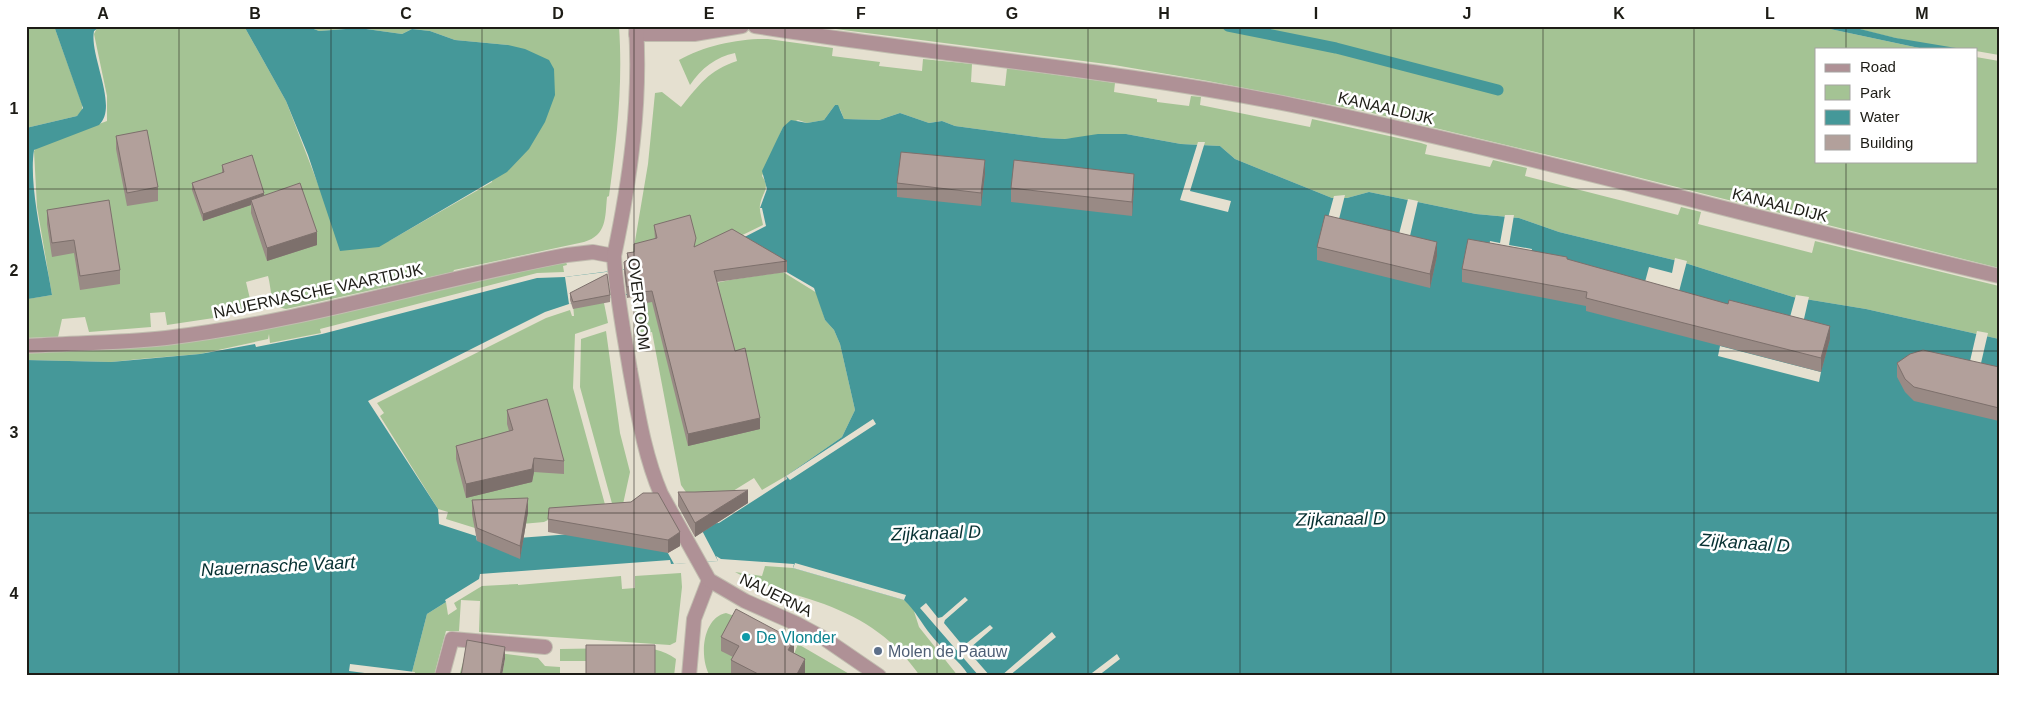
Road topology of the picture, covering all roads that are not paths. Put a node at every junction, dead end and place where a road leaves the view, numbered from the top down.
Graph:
1 (742, 26) edge
2 (755, 26) edge
3 (636, 30) edge
4 (614, 261) junction
5 (1999, 276) edge
6 (26, 346) edge
7 (705, 575) junction
8 (544, 647) dead end
9 (442, 676) edge
10 (689, 676) edge
11 (878, 676) edge

1 - 3 street
2 - 5 street, KANAALDIJK
3 - 4 street, OVERTOOM
4 - 6 street, NAUERNASCHE VAARTDIJK
4 - 7 street, OVERTOOM
7 - 10 street
7 - 11 street, NAUERNA
8 - 9 street

